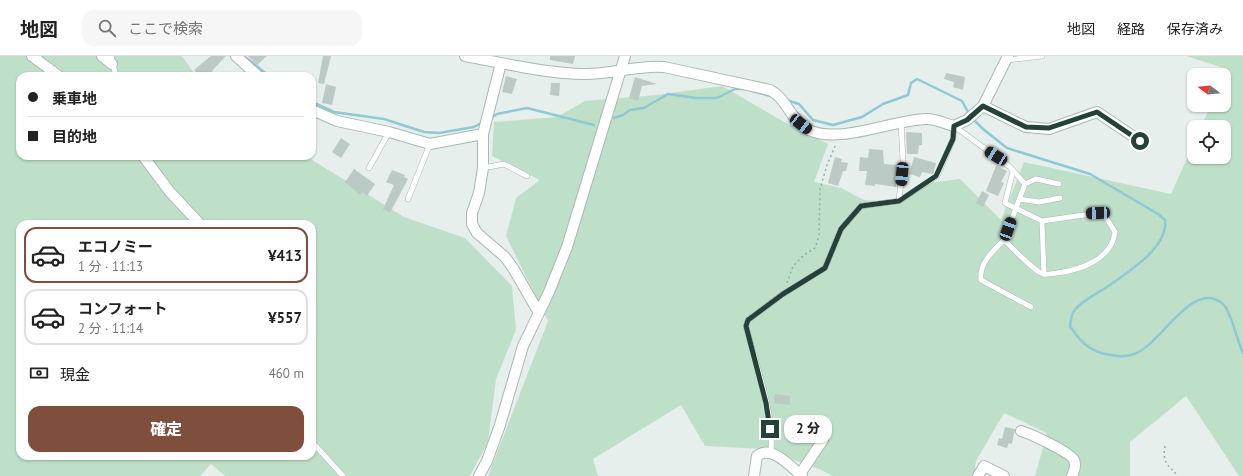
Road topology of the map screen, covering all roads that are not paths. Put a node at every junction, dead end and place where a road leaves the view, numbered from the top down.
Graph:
1 (32, 56) edge
2 (102, 56) edge
3 (236, 56) edge
4 (465, 56) edge
5 (625, 56) edge
6 (1042, 56) edge
7 (1007, 58) edge
8 (112, 60) edge
9 (501, 63) junction
10 (621, 70) junction
11 (54, 72) edge
12 (115, 72) edge
13 (254, 72) edge
14 (983, 106) junction
15 (316, 112) edge
16 (901, 122) junction
17 (954, 126) junction
18 (389, 132) junction
19 (483, 134) junction
20 (1140, 141) dead end
21 (430, 144) junction
22 (146, 160) edge
23 (369, 168) dead end
24 (483, 168) junction
25 (1013, 171) junction
26 (527, 176) dead end
27 (1024, 184) junction
28 (1059, 184) dead end
29 (1060, 198) dead end
30 (408, 199) dead end
31 (1019, 199) junction
32 (899, 201) junction
33 (1016, 207) junction
34 (196, 220) edge
35 (1042, 221) junction
36 (1004, 240) junction
37 (1044, 274) junction
38 (1031, 307) dead end
39 (539, 313) junction
40 (1021, 431) dead end
41 (823, 440) dead end
42 (316, 446) edge
43 (771, 452) junction
44 (801, 475) edge
45 (343, 476) edge
46 (479, 476) edge
47 (754, 476) edge
48 (978, 476) edge
49 (1004, 476) edge
50 (1072, 476) edge

1 - 11 street
2 - 8 street
3 - 13 street
4 - 9 street
5 - 10 street
6 - 7 lane
7 - 14 street
8 - 12 lane
9 - 10 street
9 - 19 street
10 - 16 street
10 - 39 street
14 - 17 street
14 - 20 street
15 - 18 street
16 - 17 street
16 - 32 lane
17 - 25 lane
17 - 32 lane
18 - 21 street
18 - 23 lane
19 - 21 street
19 - 24 street
21 - 30 lane
22 - 34 street
24 - 26 lane
24 - 39 street
25 - 27 lane
25 - 33 lane
27 - 28 lane
27 - 31 lane
29 - 31 lane
31 - 33 lane
32 - 43 lane
33 - 35 lane
33 - 36 lane
35 - 37 lane
35 - 37 lane
36 - 37 lane
36 - 38 lane
39 - 46 street
40 - 50 street
41 - 44 street
42 - 45 lane
43 - 44 street
43 - 47 street
48 - 49 street

